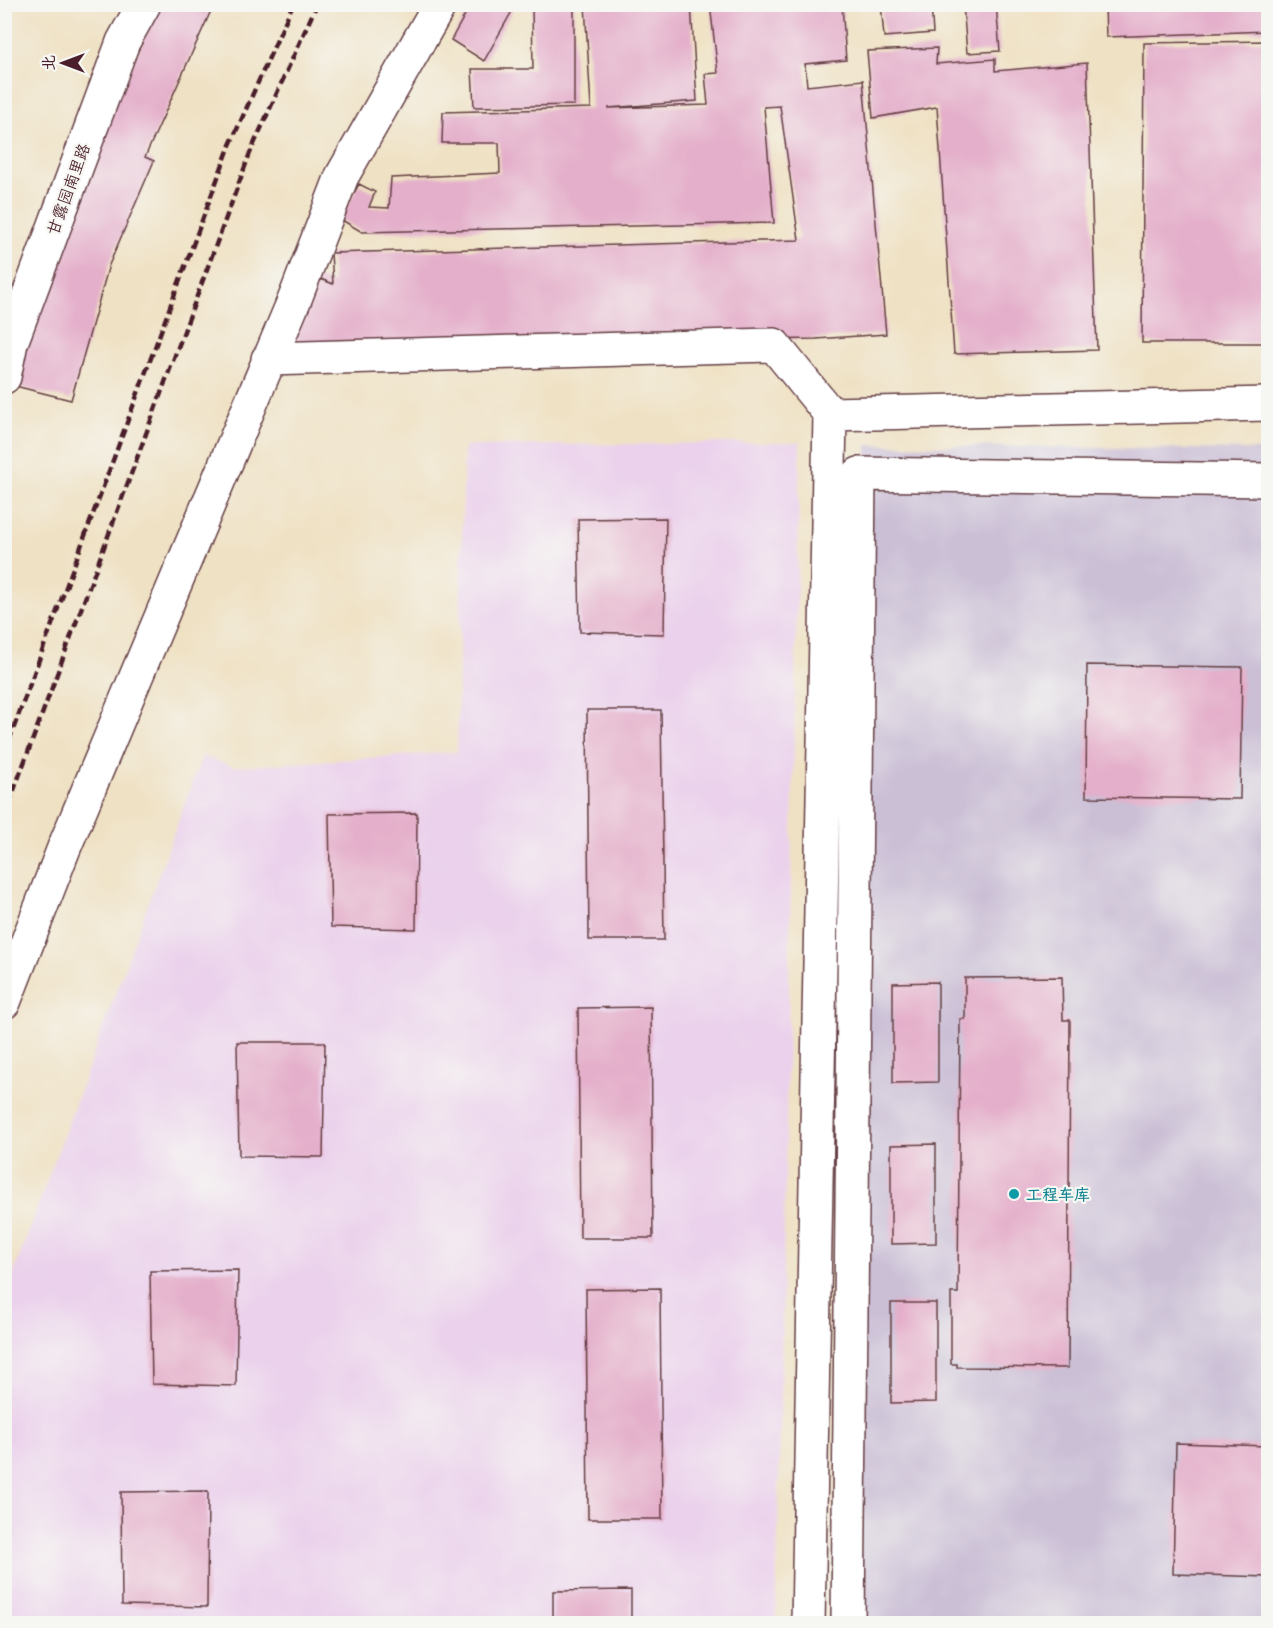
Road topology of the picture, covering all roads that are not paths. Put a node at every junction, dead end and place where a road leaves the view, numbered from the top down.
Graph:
1 (144, 4) edge
2 (440, 4) edge
3 (268, 359) junction
4 (4, 377) edge
5 (1269, 404) edge
6 (830, 414) junction
7 (1269, 480) edge
8 (4, 1002) edge
9 (808, 1623) edge
10 (848, 1623) edge

1 - 4 street, 甘露园南里路
2 - 3 street
3 - 6 street
3 - 8 street
5 - 6 street
6 - 9 street
7 - 10 street

